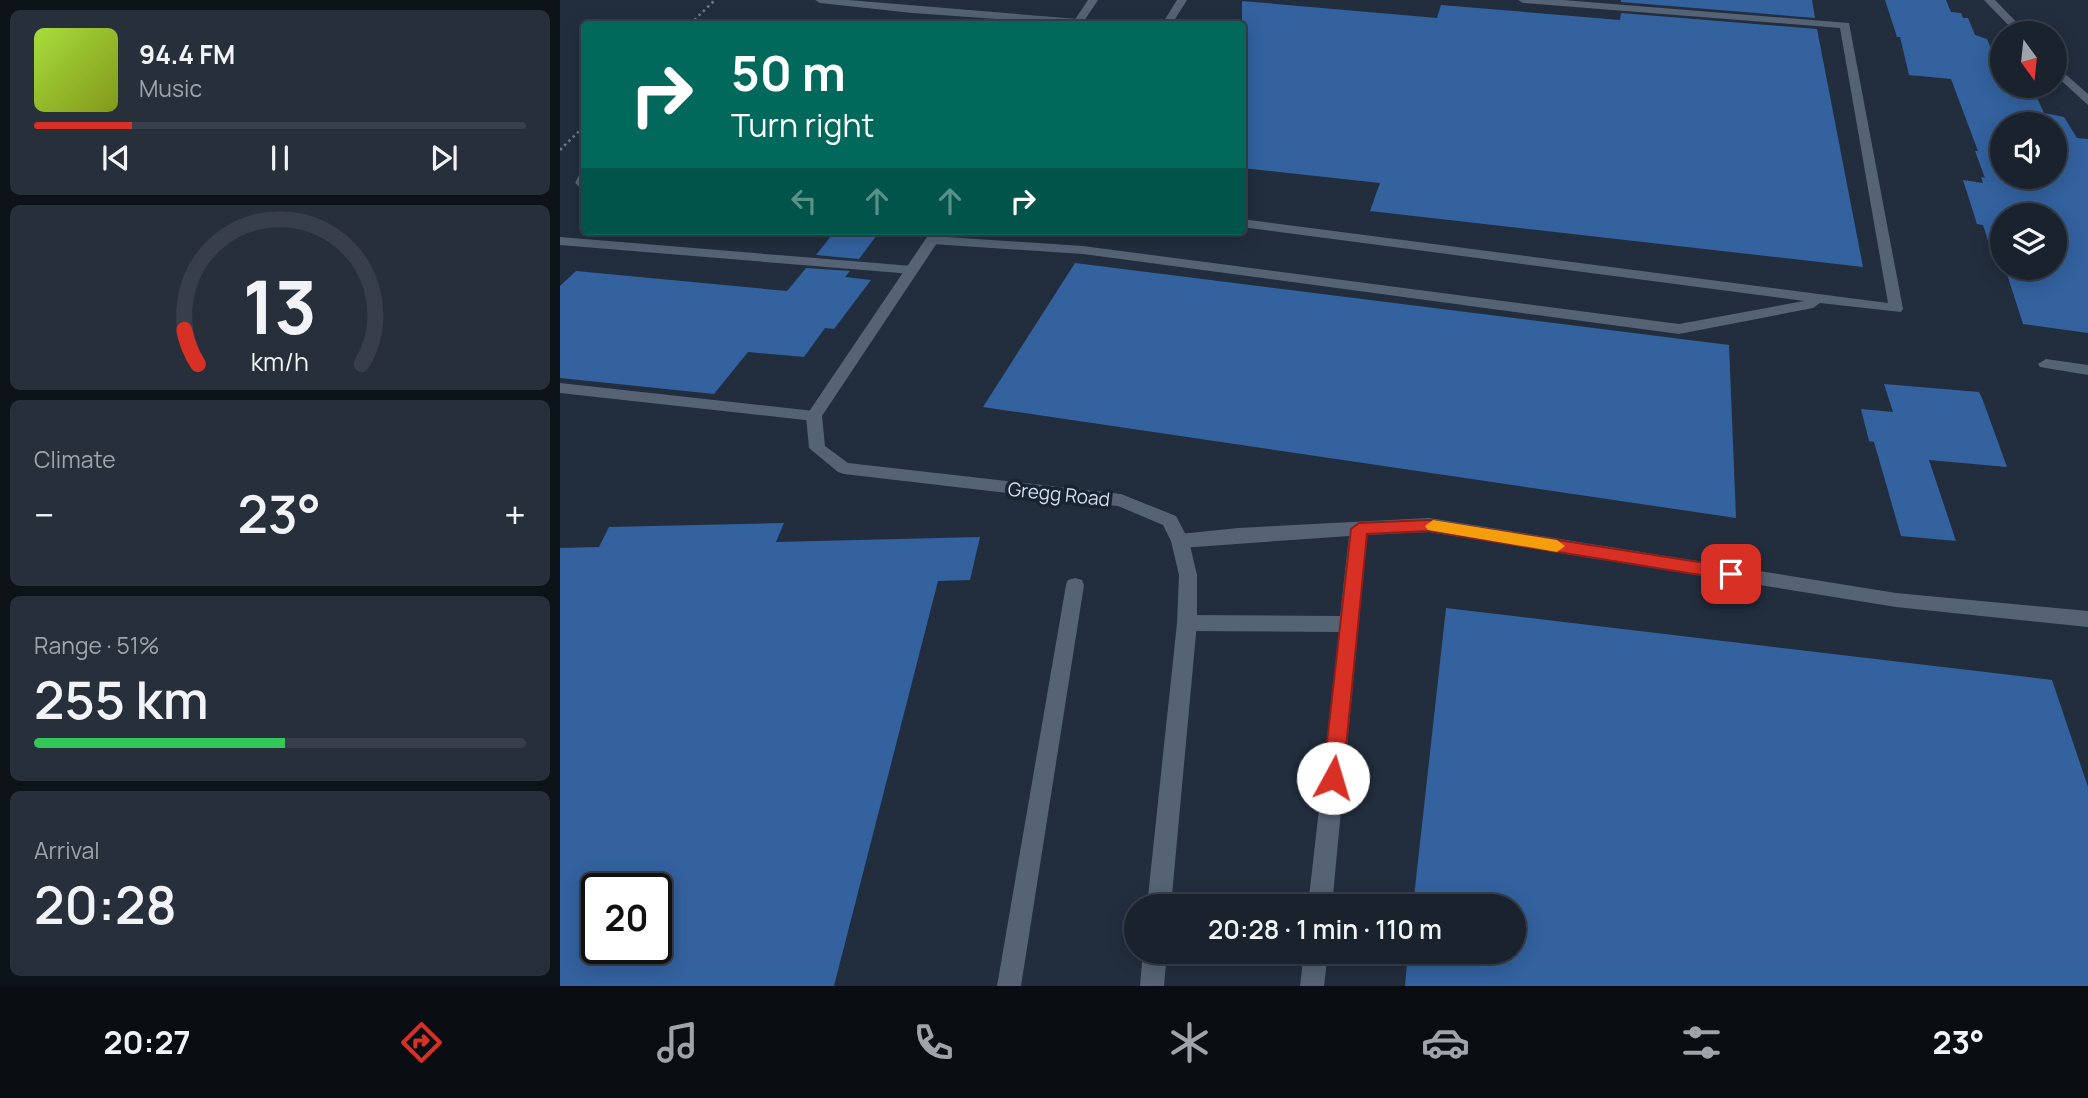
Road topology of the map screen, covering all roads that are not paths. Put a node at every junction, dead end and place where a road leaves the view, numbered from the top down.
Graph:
1 (820, 0) edge
2 (1093, 0) edge
3 (1182, 0) edge
4 (1523, 0) edge
5 (1989, 0) edge
6 (1052, 21) edge
7 (1078, 21) edge
8 (1169, 21) edge
9 (2010, 21) edge
10 (2067, 80) edge
11 (2088, 101) edge
12 (1246, 224) edge
13 (935, 236) edge
14 (560, 241) edge
15 (912, 270) junction
16 (1831, 301) junction
17 (2046, 364) dead end
18 (2088, 370) edge
19 (560, 388) edge
20 (814, 416) junction
21 (1359, 529) junction
22 (1180, 541) junction
23 (1075, 585) dead end
24 (2088, 619) edge
25 (1187, 623) junction
26 (1349, 624) junction
27 (1161, 894) edge
28 (1321, 894) edge
29 (1154, 964) edge
30 (1315, 964) edge
31 (1009, 986) edge
32 (1152, 986) edge
33 (1312, 986) edge

1 - 6 street
2 - 7 street
3 - 8 street
4 - 16 street
5 - 9 street
10 - 11 street
12 - 16 street
13 - 15 street
13 - 16 street
14 - 15 street
15 - 20 street
17 - 18 street
19 - 20 street
20 - 22 street, Gregg Road
21 - 22 street
21 - 24 street
21 - 26 street
22 - 25 street, Gregg Road
23 - 31 street
25 - 26 street
25 - 27 street, Gregg Road
26 - 28 street
29 - 32 street
30 - 33 street

